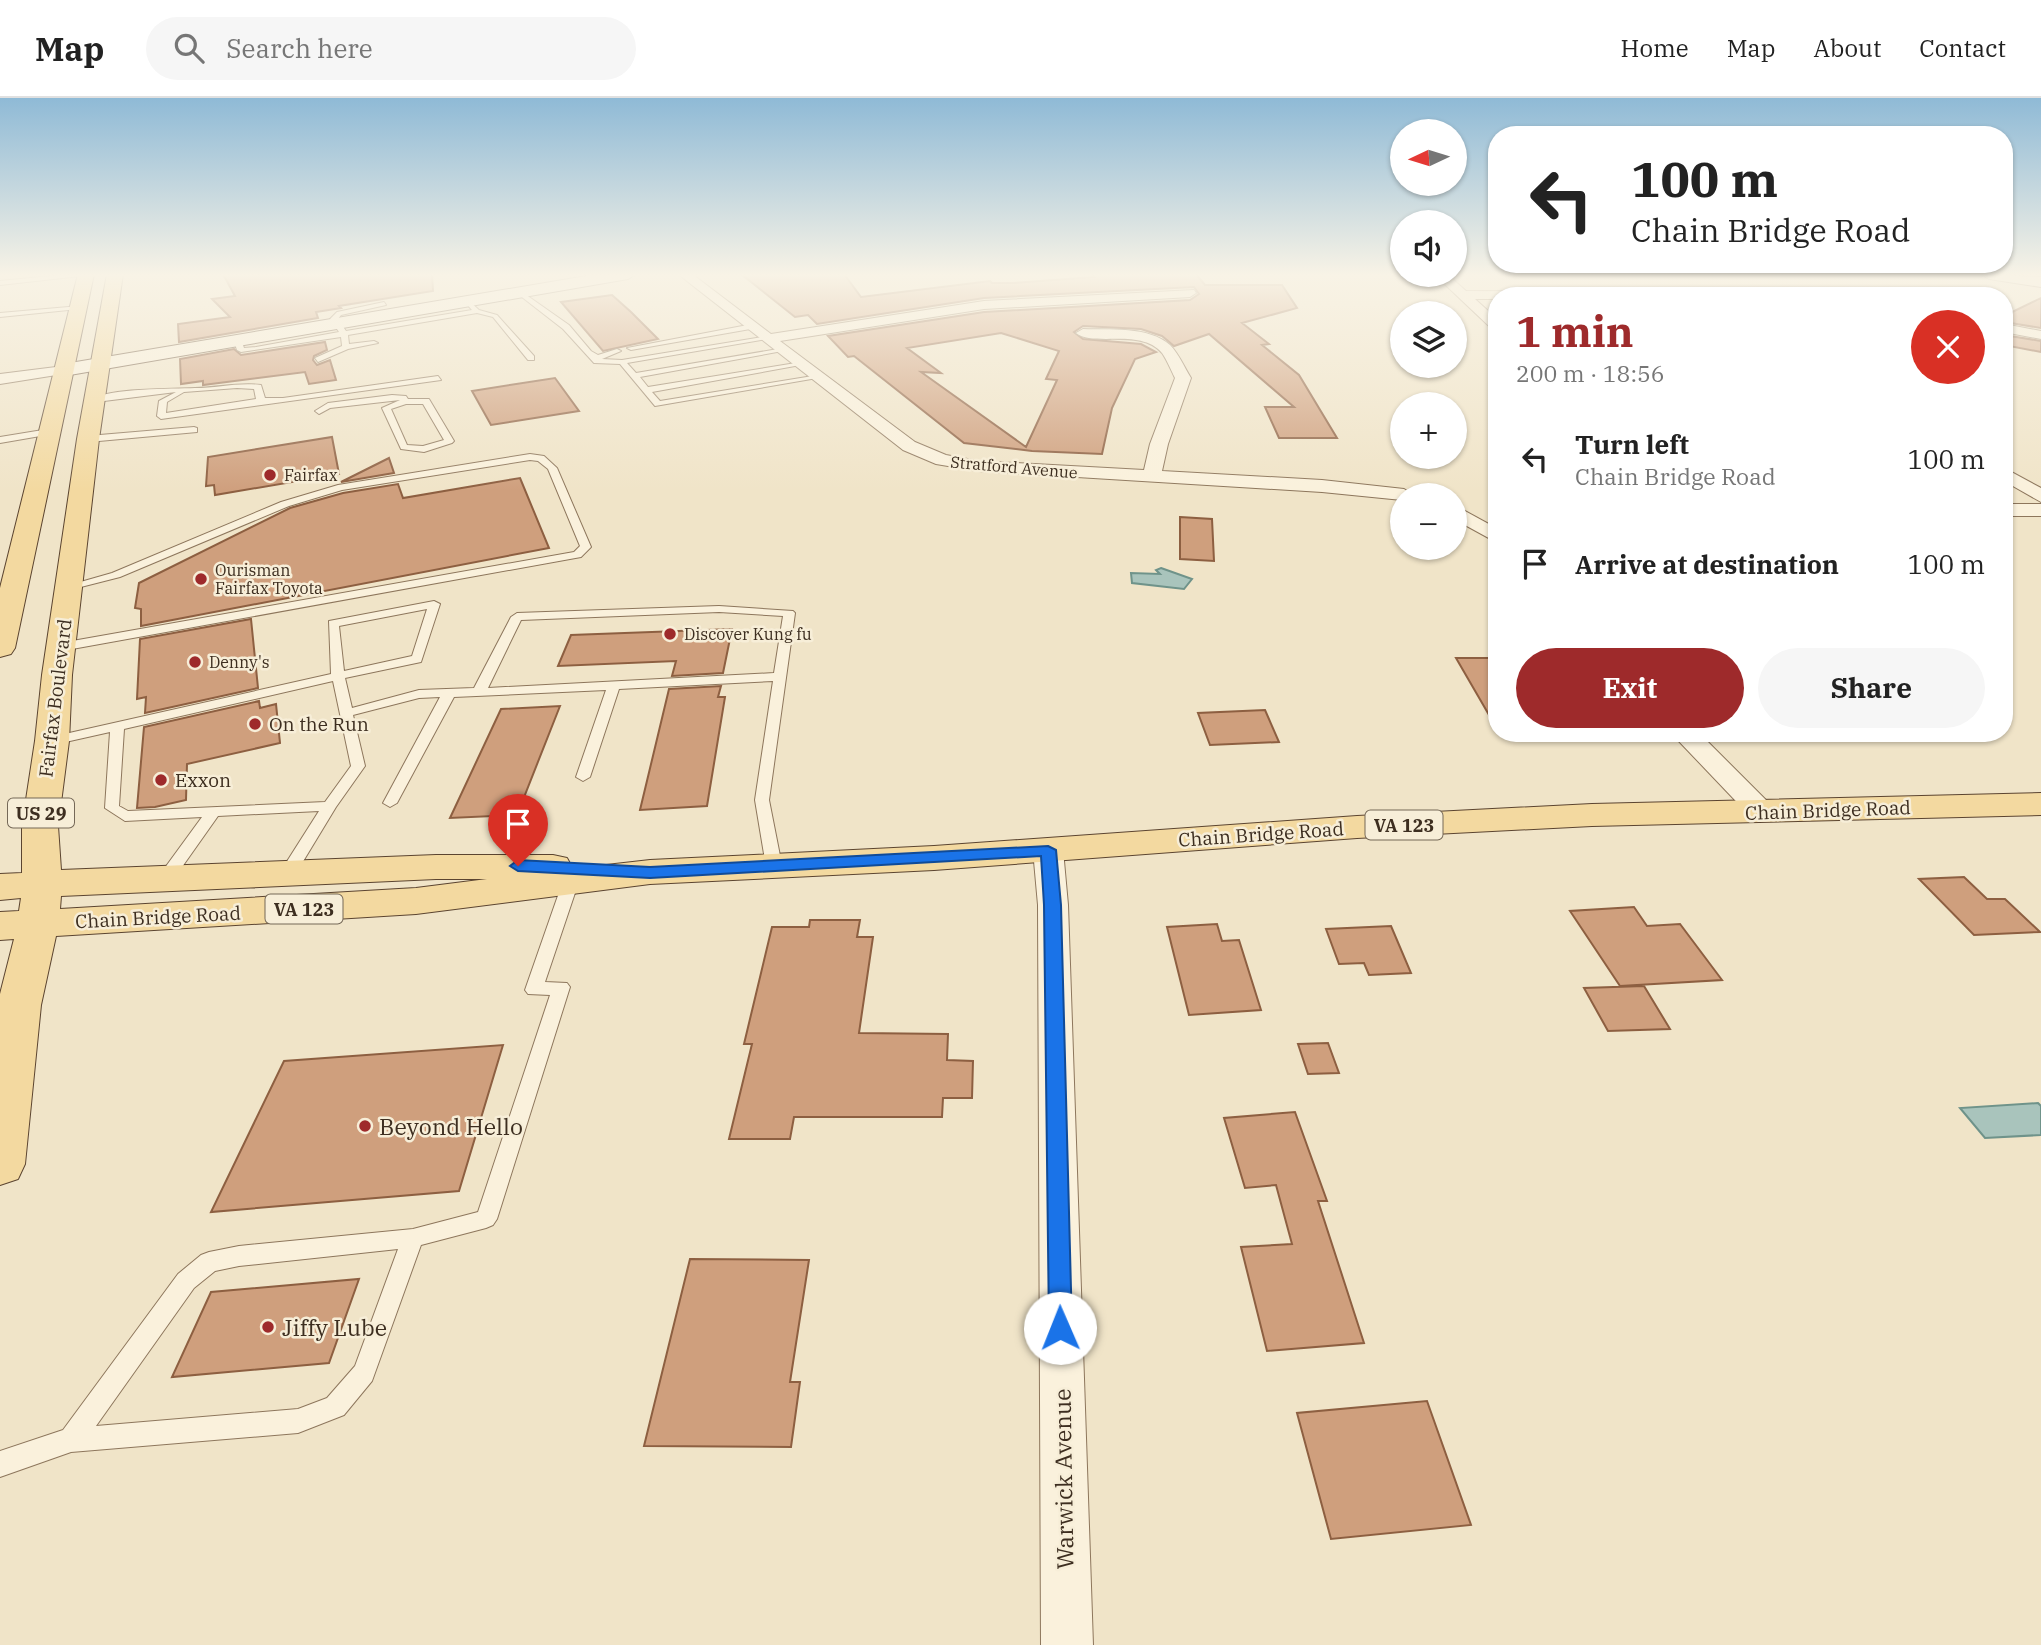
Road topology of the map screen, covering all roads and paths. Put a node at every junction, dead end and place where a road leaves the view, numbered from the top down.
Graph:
1 (69, 346) edge
2 (105, 346) edge
3 (207, 346) edge
4 (346, 346) edge
5 (521, 346) edge
6 (582, 346) edge
7 (641, 346) edge
8 (719, 346) edge
9 (778, 346) edge
10 (1161, 346) edge
11 (631, 348) dead end
12 (617, 351) dead end
13 (784, 351) junction
14 (531, 358) dead end
15 (597, 358) junction
16 (318, 360) dead end
17 (622, 362) junction
18 (102, 364) junction
19 (802, 364) junction
20 (64, 370) junction
21 (634, 376) junction
22 (438, 377) dead end
23 (819, 377) junction
24 (0, 379) edge
25 (186, 390) junction
26 (646, 390) junction
27 (96, 400) junction
28 (261, 401) junction
29 (405, 402) junction
30 (319, 411) dead end
31 (194, 430) dead end
32 (49, 432) junction
33 (88, 439) junction
34 (0, 440) edge
35 (1152, 477) junction
36 (2013, 479) edge
37 (1390, 493) edge
38 (2041, 496) edge
39 (2013, 510) edge
40 (2041, 510) edge
41 (1467, 519) edge
42 (1488, 531) edge
43 (69, 587) junction
44 (5, 602) edge
45 (0, 648) edge
46 (61, 648) junction
47 (338, 676) junction
48 (780, 677) junction
49 (614, 685) junction
50 (479, 692) junction
51 (449, 693) junction
52 (346, 713) junction
53 (117, 725) junction
54 (52, 741) junction
55 (1693, 742) edge
56 (583, 777) dead end
57 (390, 803) dead end
58 (2041, 804) edge
59 (329, 806) junction
60 (1762, 812) junction
61 (213, 813) junction
62 (1048, 850) junction
63 (774, 866) junction
64 (650, 872) junction
65 (287, 874) junction
66 (164, 880) junction
67 (570, 884) junction
68 (0, 887) edge
69 (26, 912) edge
70 (0, 1164) edge
71 (413, 1238) junction
72 (71, 1440) junction
73 (0, 1464) edge
74 (1067, 1645) edge

1 - 20 main road
2 - 18 main road, Fairfax Boulevard / US 29
3 - 18 street
4 - 16 lane
5 - 14 lane
6 - 15 lane
7 - 11 lane
8 - 17 lane
9 - 13 street, Stratford Avenue
10 - 35 street
12 - 15 lane
13 - 19 street, Stratford Avenue
13 - 21 lane
15 - 17 lane
17 - 21 lane
18 - 20 street
18 - 27 main road, Fairfax Boulevard / US 29
19 - 23 street, Stratford Avenue
19 - 26 lane
20 - 24 street
20 - 32 main road
21 - 26 lane
22 - 28 lane
23 - 26 lane
23 - 35 street, Stratford Avenue
25 - 27 lane
25 - 28 lane
25 - 28 lane
27 - 33 main road, Fairfax Boulevard / US 29
29 - 29 lane
29 - 30 lane
31 - 33 lane
32 - 34 lane
32 - 44 main road
33 - 43 main road, Fairfax Boulevard / US 29
35 - 37 street, Stratford Avenue
36 - 38 street
39 - 40 street
41 - 42 street
43 - 46 main road, Fairfax Boulevard / US 29
43 - 46 lane
44 - 45 main road
46 - 54 main road, Fairfax Boulevard / US 29
47 - 47 lane
47 - 52 lane
47 - 53 lane
48 - 49 lane
48 - 50 lane
48 - 63 lane
49 - 50 lane
49 - 56 lane
50 - 51 lane
51 - 52 lane
51 - 57 lane
52 - 59 lane
53 - 54 lane
53 - 61 lane
54 - 69 main road, Fairfax Boulevard / US 29
55 - 60 street
58 - 60 main road, Chain Bridge Road / VA 123
59 - 61 lane
59 - 65 lane
60 - 62 main road, Chain Bridge Road / VA 123
61 - 66 lane
62 - 63 main road, Chain Bridge Road / VA 123
62 - 74 street, Warwick Avenue
63 - 64 main road, Chain Bridge Road / VA 123
64 - 65 main road, Chain Bridge Road / VA 123
64 - 67 main road, Chain Bridge Road / VA 123
65 - 66 main road, Chain Bridge Road / VA 123
66 - 69 main road, Chain Bridge Road / VA 123
67 - 69 main road, Chain Bridge Road / VA 123
67 - 71 lane
68 - 69 main road, Chain Bridge Road / VA 123
69 - 70 main road, Fairfax Boulevard / US 29
71 - 72 lane
71 - 72 lane
72 - 73 lane

